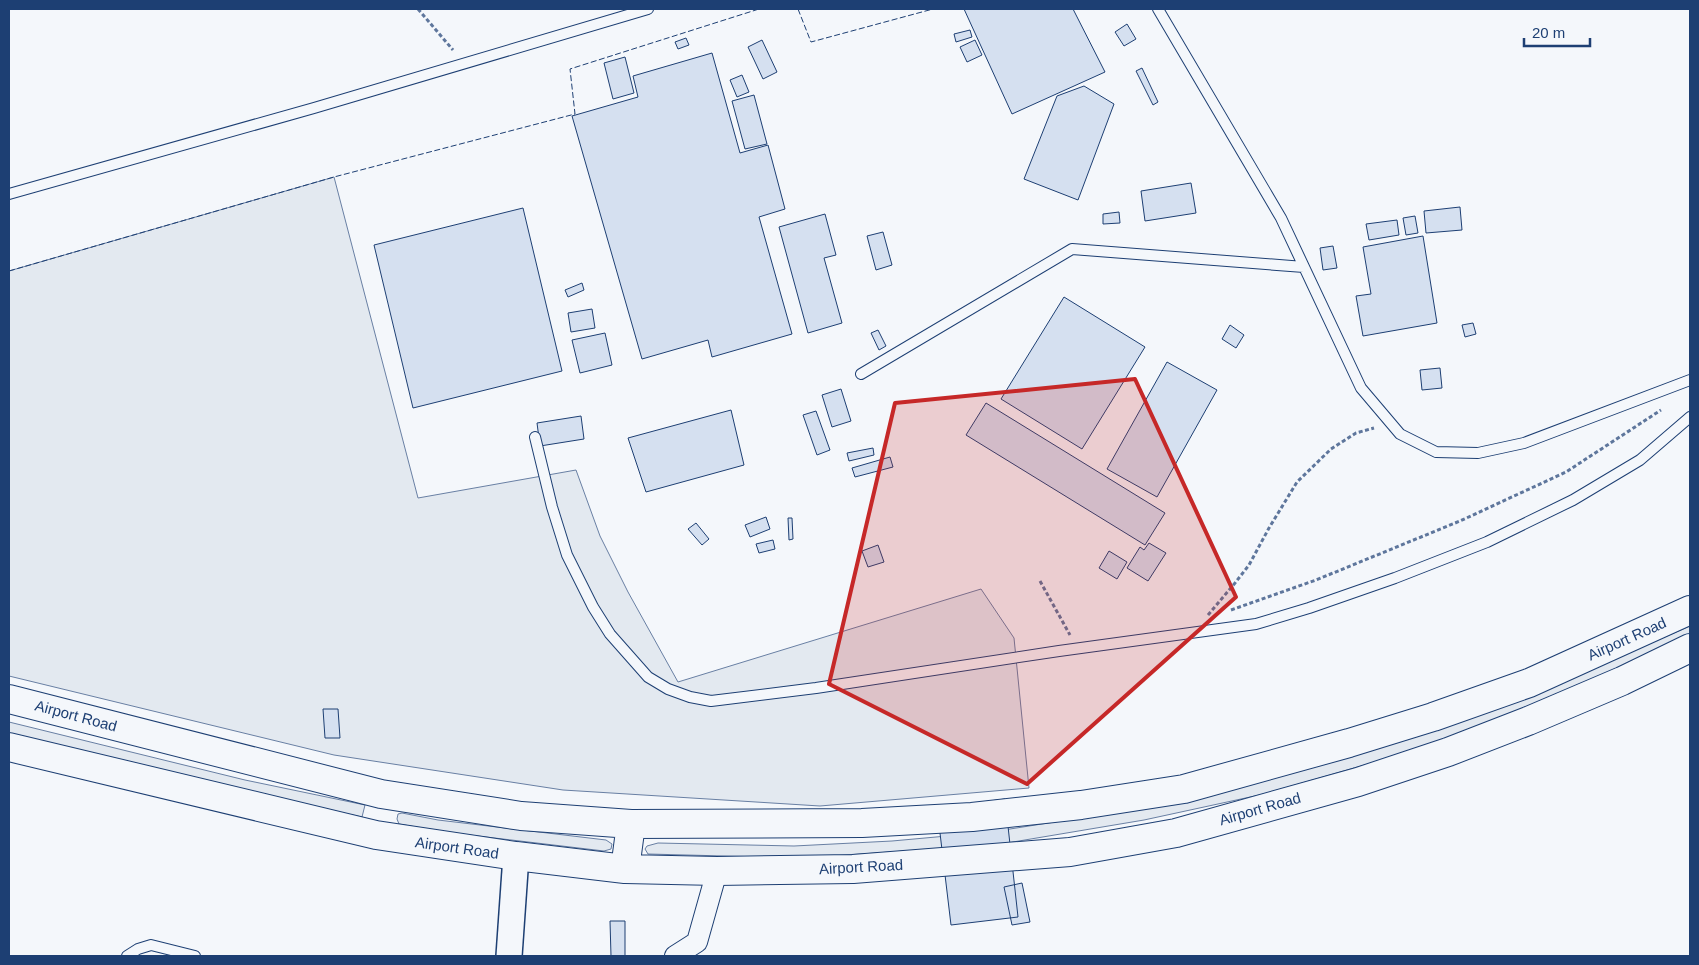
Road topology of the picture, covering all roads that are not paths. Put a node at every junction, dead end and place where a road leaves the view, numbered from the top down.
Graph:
1 (648, 9) edge
2 (1158, 9) edge
3 (9, 194) edge
4 (1304, 267) junction
5 (861, 374) dead end
6 (1690, 380) edge
7 (1690, 417) edge
8 (535, 438) dead end
9 (1690, 610) edge
10 (1690, 648) edge
11 (9, 699) edge
12 (9, 747) edge
13 (381, 794) junction
14 (631, 824) junction
15 (376, 836) junction
16 (516, 856) junction
17 (626, 869) junction
18 (717, 871) junction
19 (127, 956) edge
20 (195, 956) edge
21 (509, 956) edge
22 (675, 956) edge

1 - 3 lane
2 - 4 lane
4 - 5 lane
4 - 6 lane
7 - 8 lane
9 - 14 highway, Airport Road
10 - 18 highway, Airport Road
11 - 13 highway, Airport Road
12 - 15 highway, Airport Road
13 - 14 highway, Airport Road
13 - 15 highway
14 - 17 highway
15 - 16 highway, Airport Road
16 - 17 highway, Airport Road
16 - 21 street
17 - 18 highway, Airport Road
18 - 22 street
19 - 20 lane

